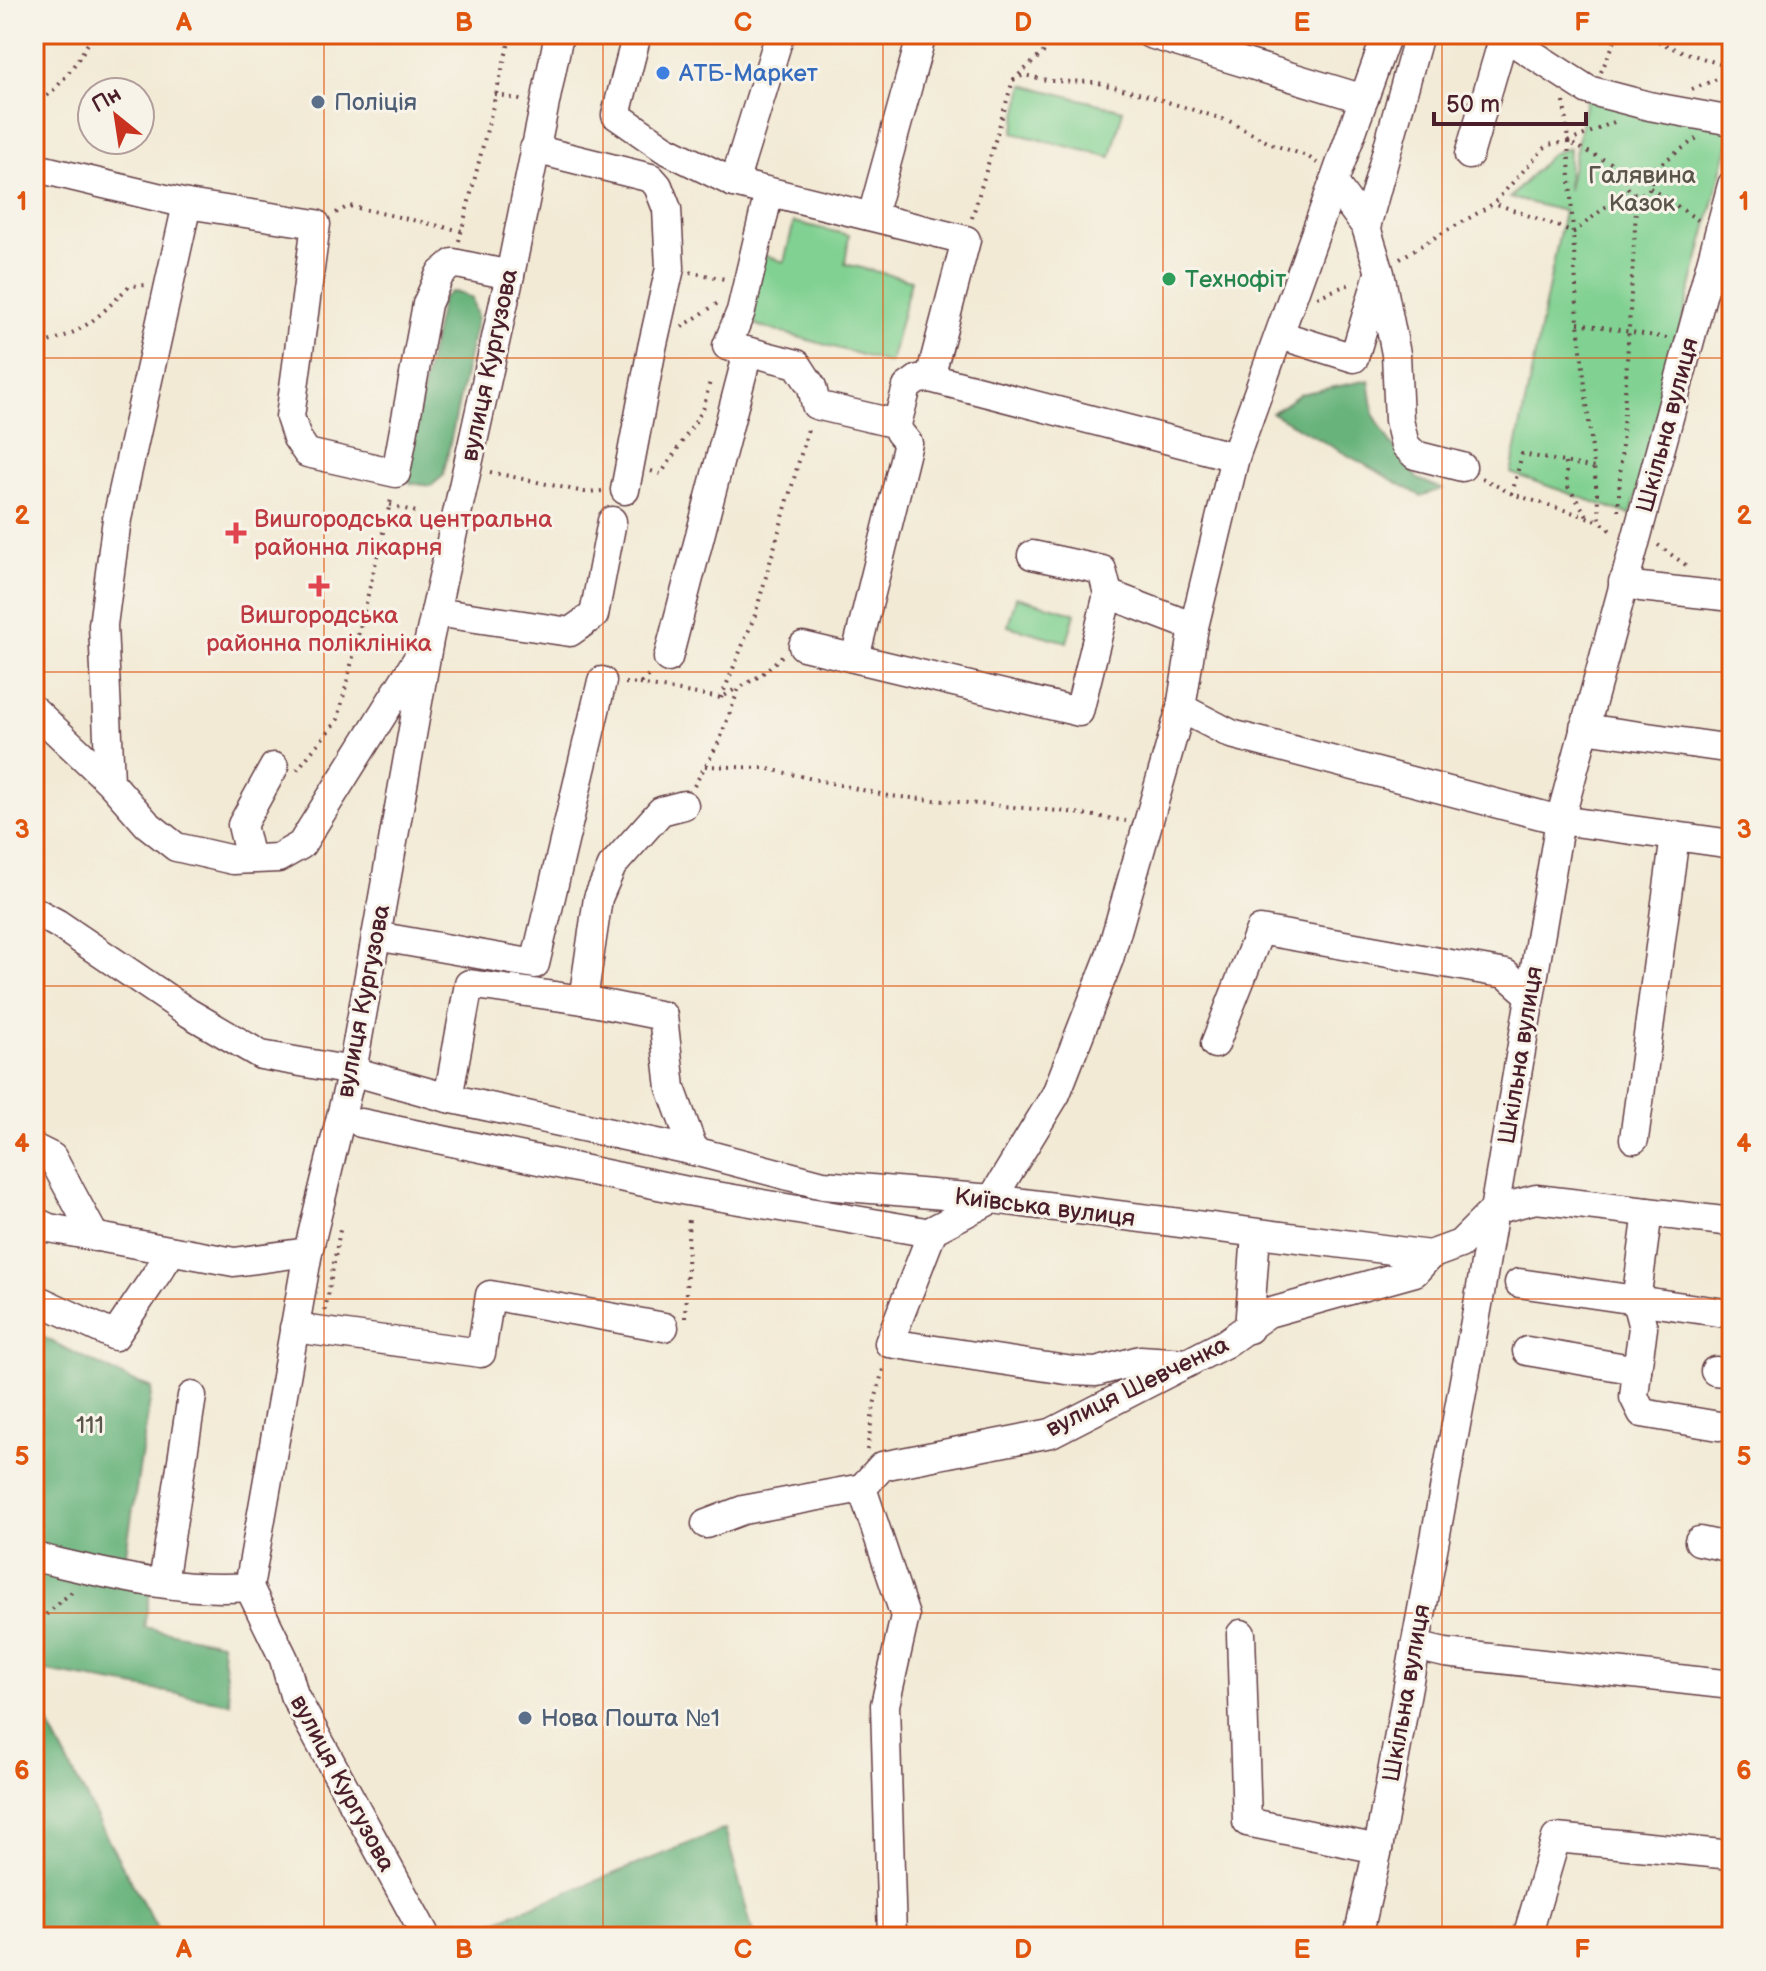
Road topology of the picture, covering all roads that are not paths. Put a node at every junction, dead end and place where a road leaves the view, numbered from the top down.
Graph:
1 (559, 34) edge
2 (637, 34) edge
3 (780, 34) edge
4 (922, 34) edge
5 (1150, 34) edge
6 (1387, 34) edge
7 (1419, 34) edge
8 (1500, 35) edge
9 (1364, 99) junction
10 (1727, 121) edge
11 (534, 149) junction
12 (1469, 155) dead end
13 (45, 170) dead end
14 (734, 183) junction
15 (1334, 183) junction
16 (1732, 185) edge
17 (769, 192) junction
18 (187, 204) junction
19 (872, 216) junction
20 (1366, 227) junction
21 (1718, 240) edge
22 (1380, 273) junction
23 (510, 275) junction
24 (1280, 335) junction
25 (748, 352) junction
26 (930, 378) junction
27 (897, 424) junction
28 (1235, 457) junction
29 (1462, 467) road end
30 (627, 478) road end
31 (612, 521) dead end
32 (1032, 555) dead end
33 (1623, 582) junction
34 (1108, 594) junction
35 (1728, 596) edge
36 (435, 612) junction
37 (1194, 627) junction
38 (429, 640) junction
39 (803, 646) road end
40 (668, 658) road end
41 (855, 658) junction
42 (602, 681) road end
43 (1181, 708) junction
44 (34, 710) edge
45 (1584, 728) junction
46 (1732, 749) edge
47 (283, 772) road end
48 (110, 782) junction
49 (684, 805) road end
50 (1560, 820) junction
51 (1675, 836) junction
52 (1732, 844) edge
53 (250, 859) junction
54 (34, 911) edge
55 (376, 936) junction
56 (1530, 995) junction
57 (583, 1000) junction
58 (1215, 1044) dead end
59 (352, 1071) junction
60 (448, 1098) junction
61 (361, 1123) dead end
62 (1634, 1139) dead end
63 (34, 1148) edge
64 (694, 1151) junction
65 (992, 1199) junction
66 (1494, 1210) junction
67 (1648, 1212) junction
68 (34, 1221) edge
69 (1732, 1222) edge
70 (931, 1233) junction
71 (1256, 1234) junction
72 (95, 1237) junction
73 (172, 1251) junction
74 (308, 1252) junction
75 (1430, 1255) junction
76 (1519, 1283) dead end
77 (34, 1298) edge
78 (1636, 1301) junction
79 (1732, 1314) edge
80 (663, 1326) road end
81 (294, 1328) junction
82 (1249, 1329) junction
83 (1527, 1351) dead end
84 (1187, 1363) junction
85 (1637, 1370) junction
86 (192, 1396) dead end
87 (1719, 1426) dead end
88 (862, 1488) junction
89 (706, 1524) dead end
90 (1699, 1541) dead end
91 (1732, 1548) edge
92 (34, 1557) edge
93 (163, 1583) junction
94 (249, 1587) junction
95 (1241, 1634) dead end
96 (1415, 1646) junction
97 (1732, 1685) edge
98 (1378, 1849) junction
99 (1732, 1855) edge
100 (424, 1933) dead end
101 (892, 1937) edge
102 (1358, 1937) edge
103 (1527, 1937) edge

1 - 11 street, вулиця Кургузова
2 - 14 street
3 - 14 street
4 - 19 street
5 - 9 street
6 - 9 street
7 - 20 street
8 - 10 street
8 - 12 street
9 - 15 street
11 - 23 street, вулиця Кургузова
11 - 30 street
13 - 18 street
14 - 17 street
15 - 20 street
15 - 24 street
16 - 21 street, Шкільна вулиця
17 - 19 street
17 - 25 street
18 - 23 street
18 - 48 street
19 - 26 street
20 - 22 street
21 - 33 street, Шкільна вулиця
22 - 24 street
22 - 29 street
23 - 36 street, вулиця Кургузова
24 - 28 street
25 - 27 street
25 - 40 street
26 - 27 street
26 - 28 street
27 - 41 street
28 - 37 street
31 - 36 street
32 - 34 street
33 - 35 street
33 - 45 street, Шкільна вулиця
34 - 37 street
34 - 41 street
36 - 38 street, вулиця Кургузова
37 - 43 street
38 - 53 street
38 - 55 street, вулиця Кургузова
39 - 41 street
42 - 55 street
43 - 50 street
43 - 65 street
44 - 48 street
45 - 46 street
45 - 50 street, Шкільна вулиця
47 - 53 street
48 - 53 street
49 - 57 street
50 - 51 street
50 - 56 street, Шкільна вулиця
51 - 52 street
51 - 62 street
54 - 59 street, Київська вулиця
55 - 59 street, вулиця Кургузова
56 - 58 street
56 - 66 street, Шкільна вулиця
57 - 60 street
57 - 64 street
59 - 60 street, Київська вулиця
59 - 74 street, вулиця Кургузова
60 - 64 street, Київська вулиця
61 - 70 street
63 - 72 street
64 - 65 street, Київська вулиця
65 - 70 street
65 - 71 street, Київська вулиця
66 - 67 street
66 - 75 street
66 - 96 street, Шкільна вулиця
67 - 69 street
67 - 78 street
68 - 72 street
70 - 84 street
71 - 75 street, Київська вулиця
71 - 82 street
72 - 73 street
73 - 74 street
73 - 77 street
74 - 81 street, вулиця Кургузова
75 - 82 street, вулиця Шевченка
76 - 78 street
78 - 79 street
78 - 85 street
80 - 81 street
81 - 94 street, вулиця Кургузова
82 - 84 street, вулиця Шевченка
83 - 85 street
84 - 88 street, вулиця Шевченка
85 - 87 street
86 - 93 street
88 - 89 street
88 - 101 street
90 - 91 street
92 - 93 street
93 - 94 street
94 - 100 street, вулиця Кургузова
95 - 98 street
96 - 97 street
96 - 98 street, Шкільна вулиця
98 - 102 street, Шкільна вулиця
99 - 103 street

